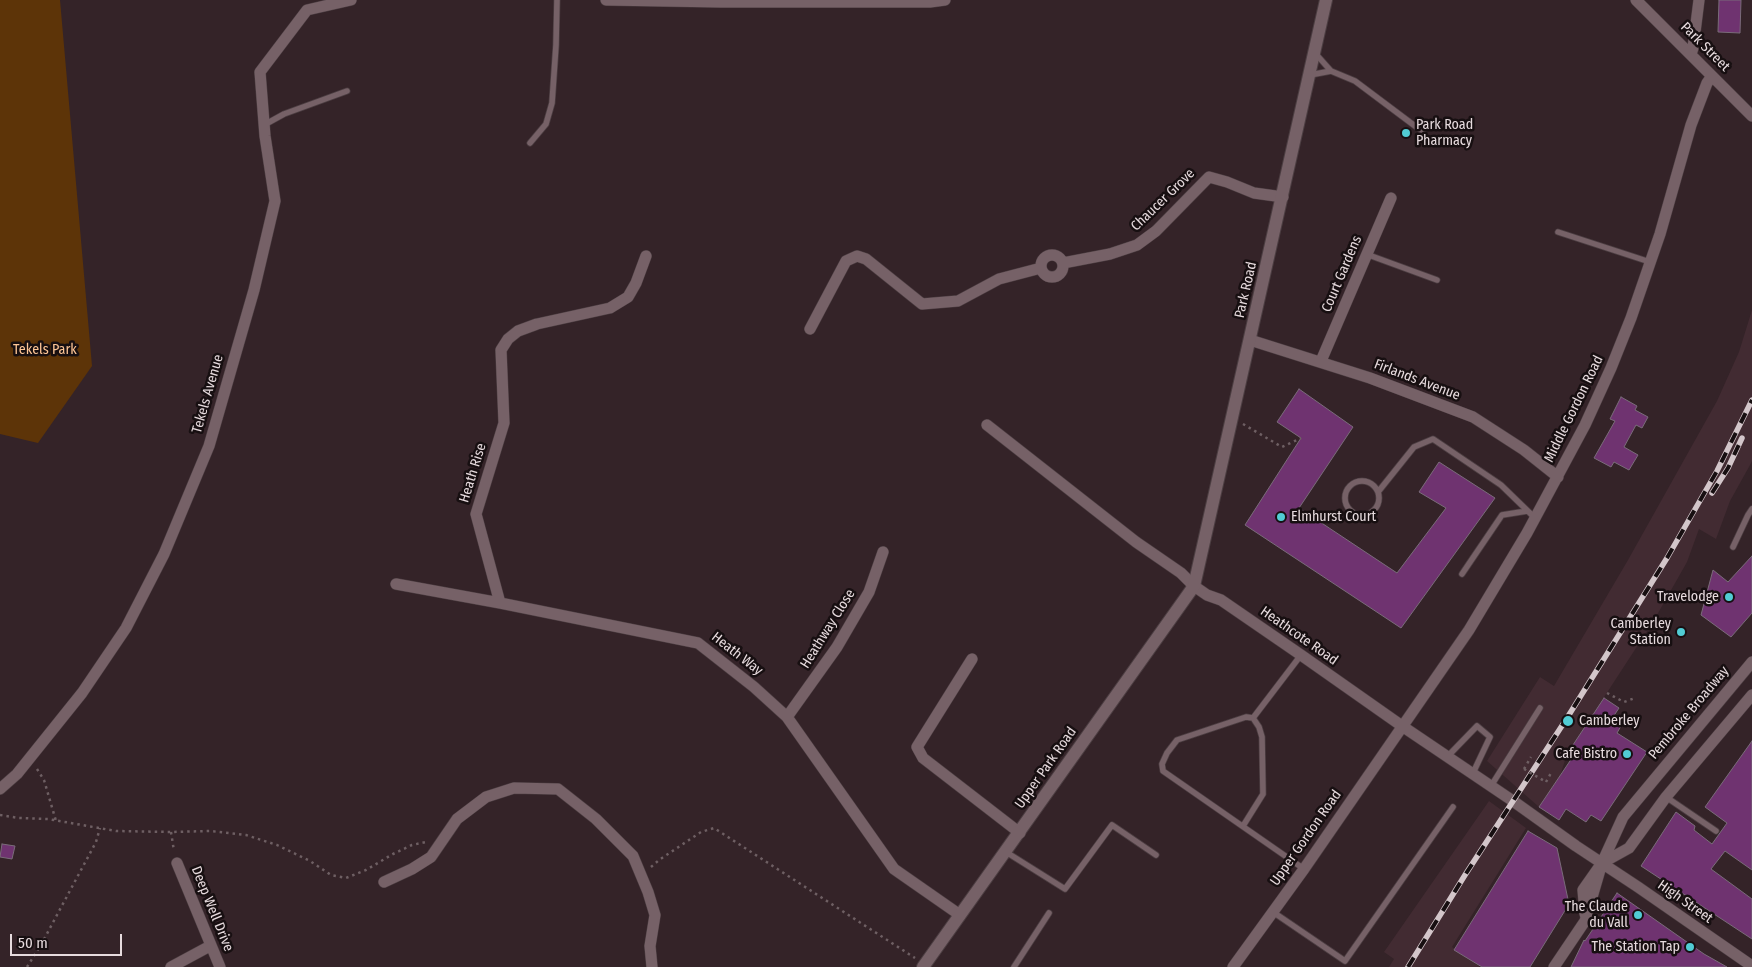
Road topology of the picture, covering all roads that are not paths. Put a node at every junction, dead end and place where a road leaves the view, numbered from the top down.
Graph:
1 (351, 0) edge
2 (558, 0) edge
3 (606, 0) edge
4 (944, 0) edge
5 (1326, 0) edge
6 (1636, 0) edge
7 (1699, 0) edge
8 (1315, 53) junction
9 (1691, 54) junction
10 (1331, 71) junction
11 (1310, 75) junction
12 (1712, 76) junction
13 (347, 91) dead end
14 (1752, 116) edge
15 (264, 125) junction
16 (1423, 132) dead end
17 (530, 143) dead end
18 (1283, 197) junction
19 (1390, 198) dead end
20 (1558, 232) dead end
21 (1366, 254) junction
22 (646, 256) dead end
23 (1650, 262) junction
24 (1437, 280) dead end
25 (810, 329) dead end
26 (1250, 340) junction
27 (1321, 361) junction
28 (987, 425) dead end
29 (1558, 477) junction
30 (1378, 492) junction
31 (1752, 510) edge
32 (1531, 515) junction
33 (1733, 547) dead end
34 (882, 552) dead end
35 (1462, 574) dead end
36 (396, 584) dead end
37 (1194, 586) junction
38 (500, 603) junction
39 (1301, 655) junction
40 (972, 659) dead end
41 (1752, 662) edge
42 (1752, 695) edge
43 (1540, 708) dead end
44 (787, 717) junction
45 (1253, 718) junction
46 (1402, 726) junction
47 (1448, 756) junction
48 (1473, 774) junction
49 (1650, 784) junction
50 (1491, 786) junction
51 (0, 790) edge
52 (1666, 797) junction
53 (1453, 807) dead end
54 (1243, 826) junction
55 (1716, 830) dead end
56 (1020, 833) junction
57 (1006, 852) junction
58 (1156, 855) dead end
59 (177, 863) road end
60 (1602, 863) junction
61 (1304, 869) junction
62 (384, 882) dead end
63 (1273, 912) junction
64 (1049, 914) dead end
65 (960, 915) junction
66 (210, 946) junction
67 (926, 966) edge
68 (1752, 966) edge
69 (171, 967) edge
70 (220, 967) edge
71 (652, 967) edge
72 (1014, 967) edge
73 (1233, 967) edge
74 (1554, 967) edge

1 - 15 street, Tekels Avenue
2 - 17 lane
3 - 4 street
5 - 8 street, Park Road
6 - 9 street, Park Street
7 - 9 street
8 - 10 lane
8 - 11 street, Park Road
9 - 12 street, Park Street
10 - 11 lane
10 - 16 lane
11 - 18 street, Park Road
12 - 14 street, Park Street
12 - 23 street, Middle Gordon Road
13 - 15 lane
15 - 51 street, Tekels Avenue
18 - 25 street, Chaucer Grove
18 - 26 street, Park Road
19 - 21 street, Court Gardens
20 - 23 lane
21 - 24 lane
21 - 27 street, Court Gardens
22 - 38 street, Heath Rise
23 - 29 street, Middle Gordon Road
26 - 27 street, Firlands Avenue
26 - 37 street, Park Road
27 - 29 street, Firlands Avenue
28 - 37 street, Heathcote Road
29 - 32 street, Middle Gordon Road
30 - 30 lane
30 - 32 lane
31 - 33 lane
32 - 35 lane
32 - 46 street, Middle Gordon Road
34 - 44 street, Heathway Close
36 - 38 street, Heath Way
37 - 39 street, Heathcote Road
37 - 56 street, Upper Park Road
38 - 44 street, Heath Way
39 - 45 lane
39 - 46 street, Heathcote Road
40 - 56 street
41 - 49 street, Pembroke Broadway
42 - 52 street
43 - 50 lane
44 - 65 street, Heath Way
45 - 54 lane
45 - 54 lane
46 - 47 street, Heathcote Road
46 - 61 street, Upper Gordon Road
47 - 48 street, Heathcote Road
47 - 48 lane
48 - 50 street, Heathcote Road
49 - 52 street
49 - 60 street, Pembroke Broadway
50 - 60 street, Heathcote Road
52 - 55 lane
52 - 60 street
53 - 63 lane
54 - 61 lane
56 - 57 street, Upper Park Road
57 - 58 lane
57 - 65 street, Upper Park Road
59 - 66 street, Deep Well Drive
60 - 68 street, High Street
60 - 74 street, Pembroke Broadway
61 - 63 street, Upper Gordon Road
62 - 71 street
63 - 73 street, Upper Gordon Road
64 - 72 lane
65 - 67 street, Upper Park Road
66 - 69 street
66 - 70 street, Deep Well Drive

